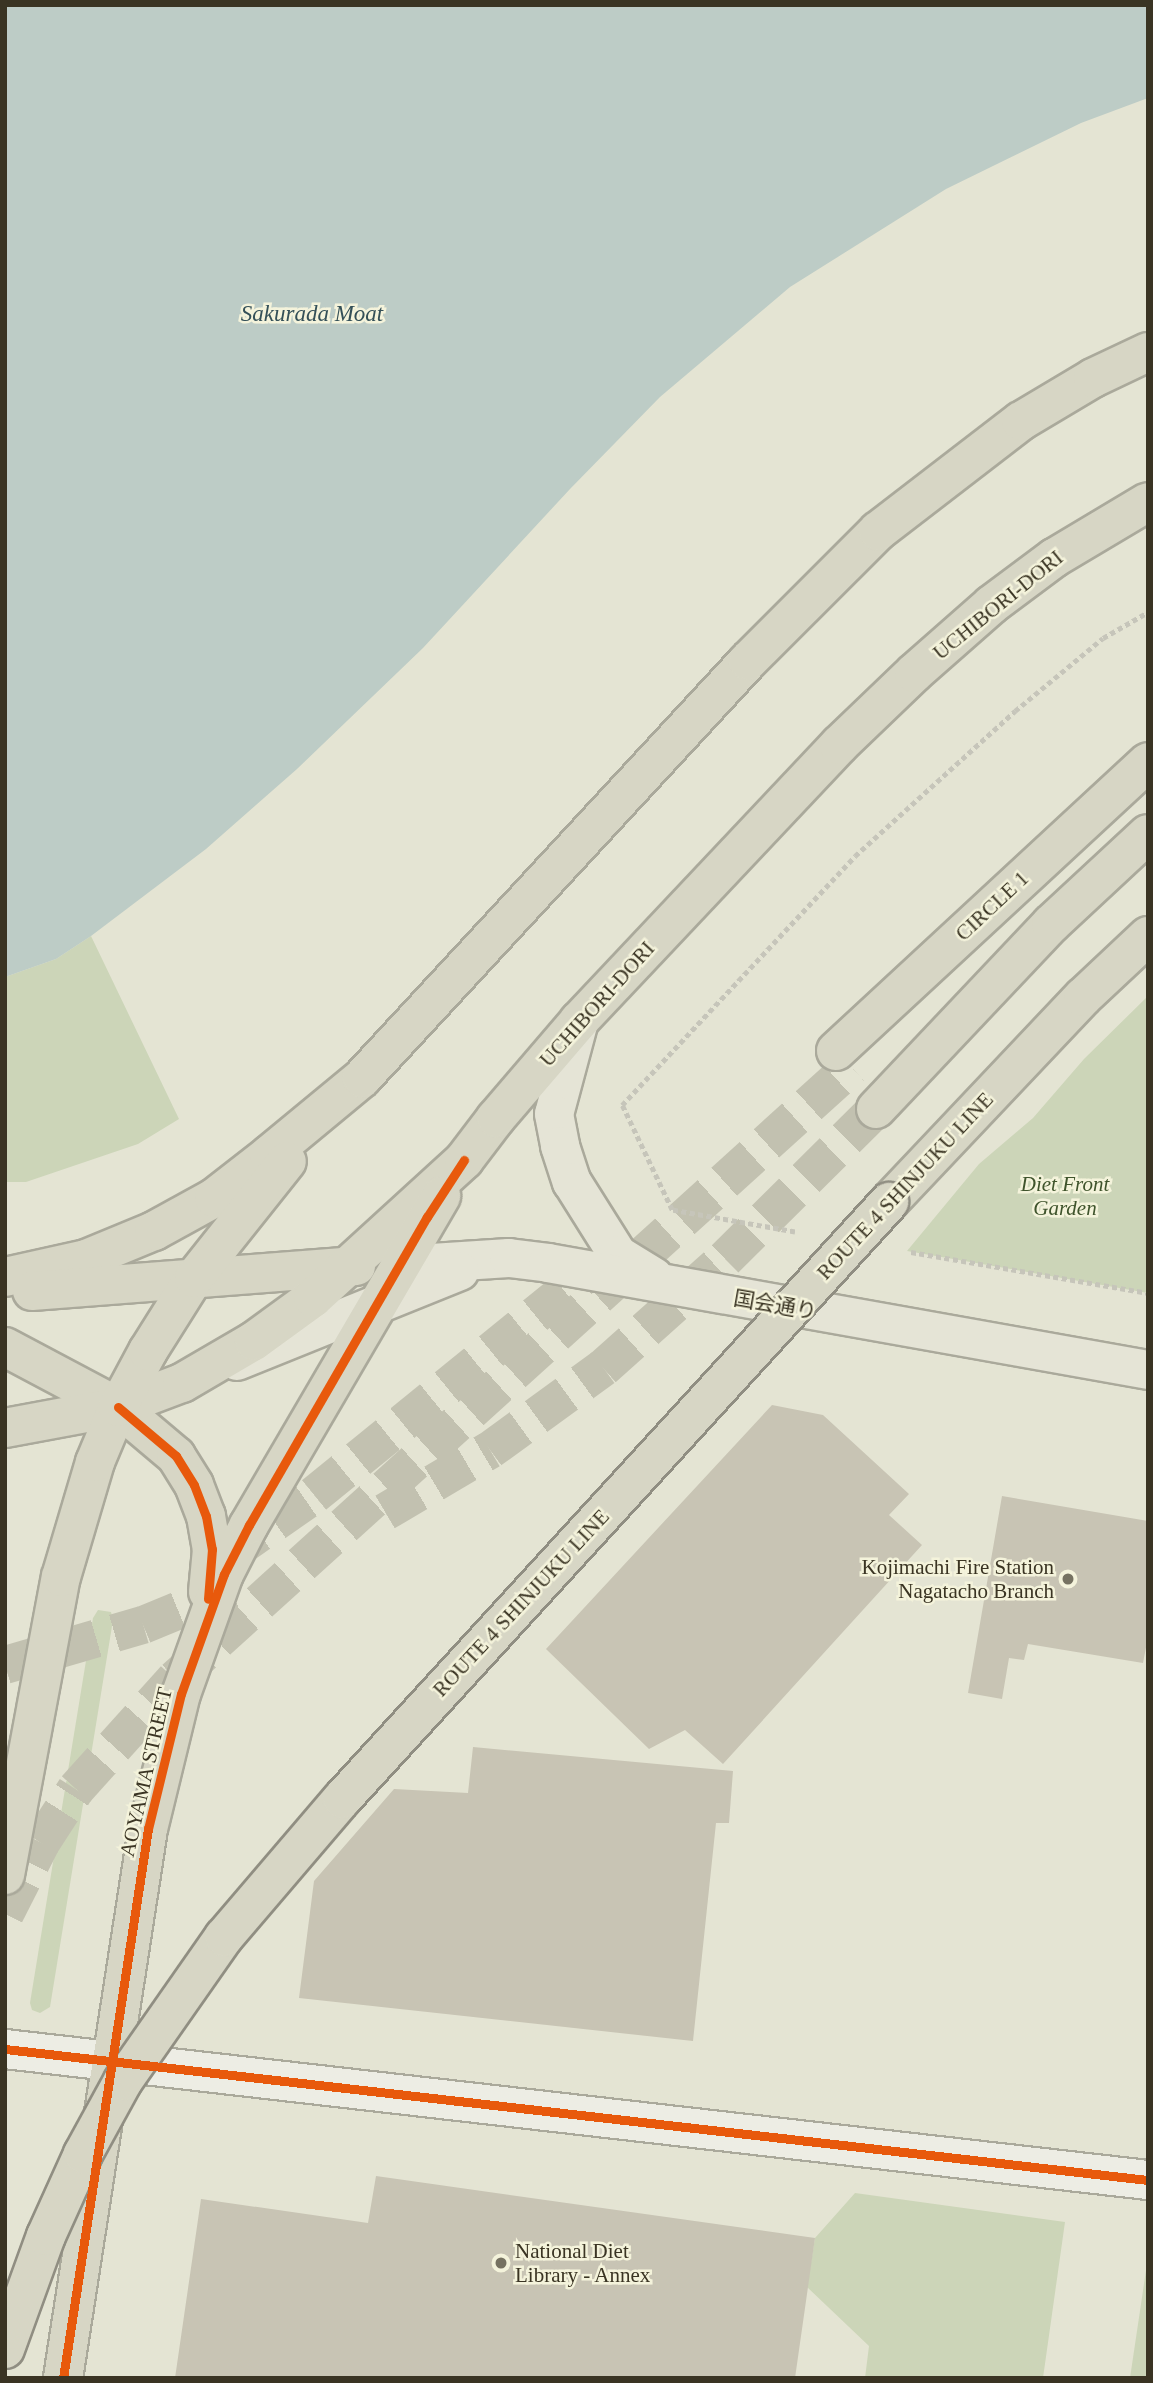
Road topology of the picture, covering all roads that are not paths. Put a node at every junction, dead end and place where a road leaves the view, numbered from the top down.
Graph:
1 (1148, 352) edge
2 (1148, 502) edge
3 (1148, 762) edge
4 (1148, 834) edge
5 (1148, 936) edge
6 (579, 1021) junction
7 (844, 1059) tunnel mouth
8 (362, 1078) junction
9 (876, 1109) tunnel mouth
10 (464, 1160) junction
11 (509, 1258) junction
12 (401, 1265) junction
13 (345, 1266) junction
14 (5, 1277) edge
15 (194, 1278) junction
16 (678, 1288) junction
17 (5, 1294) edge
18 (377, 1305) junction
19 (5, 1347) edge
20 (1148, 1370) edge
21 (182, 1383) junction
22 (118, 1408) junction
23 (5, 1428) edge
24 (204, 1627) junction
25 (5, 1875) edge
26 (5, 2049) edge
27 (112, 2061) junction
28 (1148, 2180) edge
29 (5, 2349) edge
30 (63, 2378) edge

1 - 8 highway
2 - 6 highway, UCHIBORI-DORI
3 - 7 highway, CIRCLE 1
4 - 9 highway
5 - 29 highway, ROUTE 4 SHINJUKU LINE, bridge
6 - 10 highway, UCHIBORI-DORI
6 - 16 main road
8 - 14 highway
8 - 15 highway
10 - 12 highway, AOYAMA STREET
10 - 13 highway, UCHIBORI-DORI
11 - 12 main road, 国会通り
11 - 16 main road, 国会通り
11 - 18 main road
12 - 13 highway
12 - 18 highway, AOYAMA STREET
13 - 15 highway
13 - 21 highway, UCHIBORI-DORI
15 - 17 highway
15 - 22 highway
16 - 20 main road, 国会通り
18 - 21 main road
18 - 24 highway, AOYAMA STREET
19 - 22 highway
21 - 22 highway, UCHIBORI-DORI
22 - 23 highway, UCHIBORI-DORI
22 - 24 highway
22 - 25 highway
24 - 27 highway, AOYAMA STREET
26 - 27 street
27 - 28 street
27 - 30 highway, AOYAMA STREET

